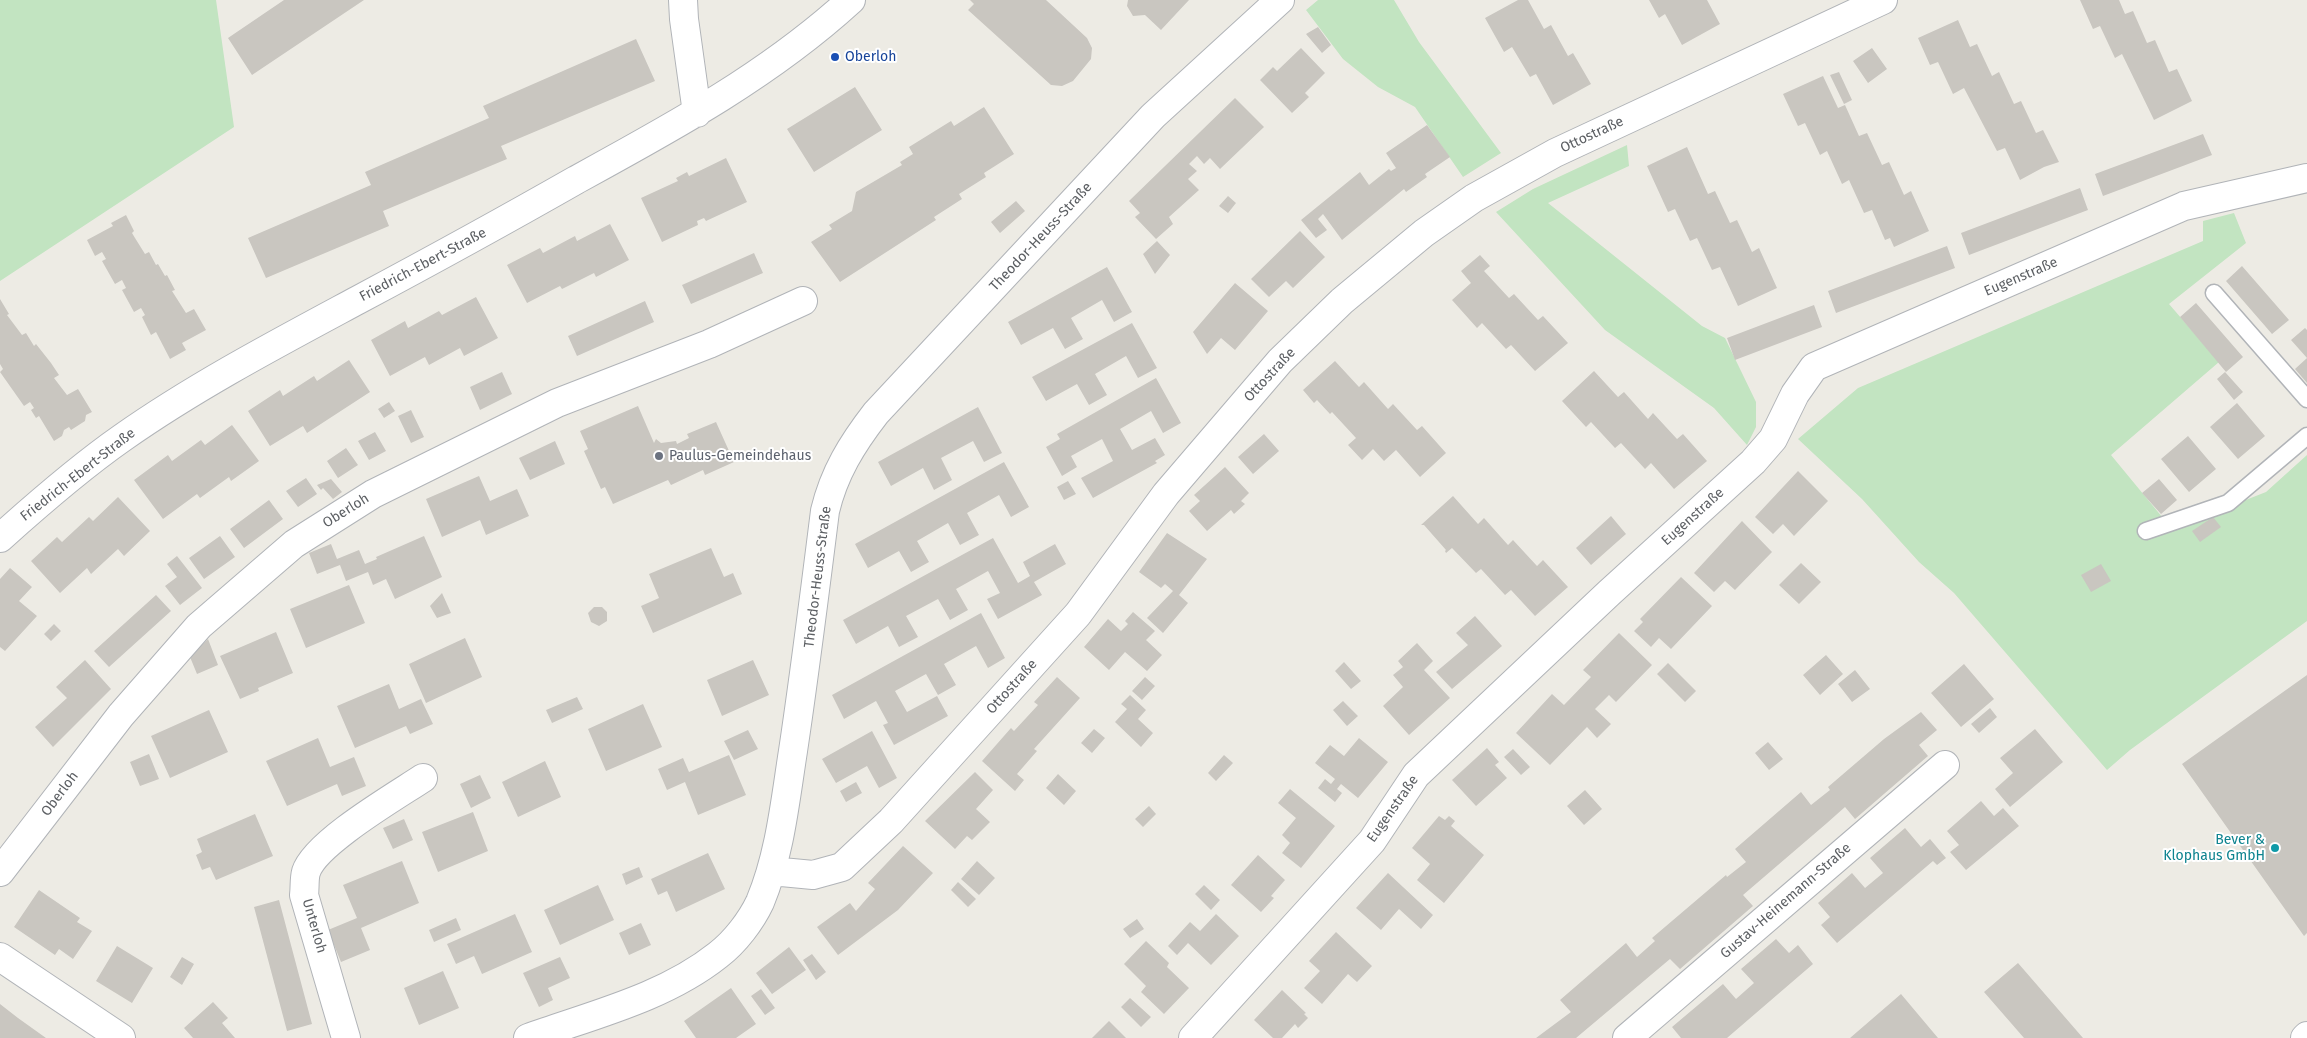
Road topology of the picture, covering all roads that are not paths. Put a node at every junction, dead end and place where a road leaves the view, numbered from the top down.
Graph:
1 (683, 0) edge
2 (851, 0) edge
3 (1280, 0) edge
4 (1883, 0) edge
5 (697, 113) junction
6 (2307, 178) edge
7 (2214, 293) dead end
8 (803, 302) dead end
9 (2307, 399) edge
10 (2307, 436) edge
11 (2146, 531) dead end
12 (0, 538) edge
13 (1945, 765) dead end
14 (423, 778) dead end
15 (0, 872) edge
16 (771, 872) junction
17 (0, 957) edge
18 (344, 1037) edge
19 (120, 1038) edge
20 (528, 1038) edge
21 (1193, 1038) edge
22 (1627, 1038) edge

1 - 5 street
2 - 5 street, Friedrich-Ebert-Straße
3 - 16 street, Theodor-Heuss-Straße
4 - 16 street, Ottostraße
5 - 12 street, Friedrich-Ebert-Straße
6 - 21 street, Eugenstraße
7 - 9 lane
8 - 15 street, Oberloh
10 - 11 lane
13 - 22 street, Gustav-Heinemann-Straße
14 - 18 street, Unterloh
16 - 20 street, Theodor-Heuss-Straße
17 - 19 street

